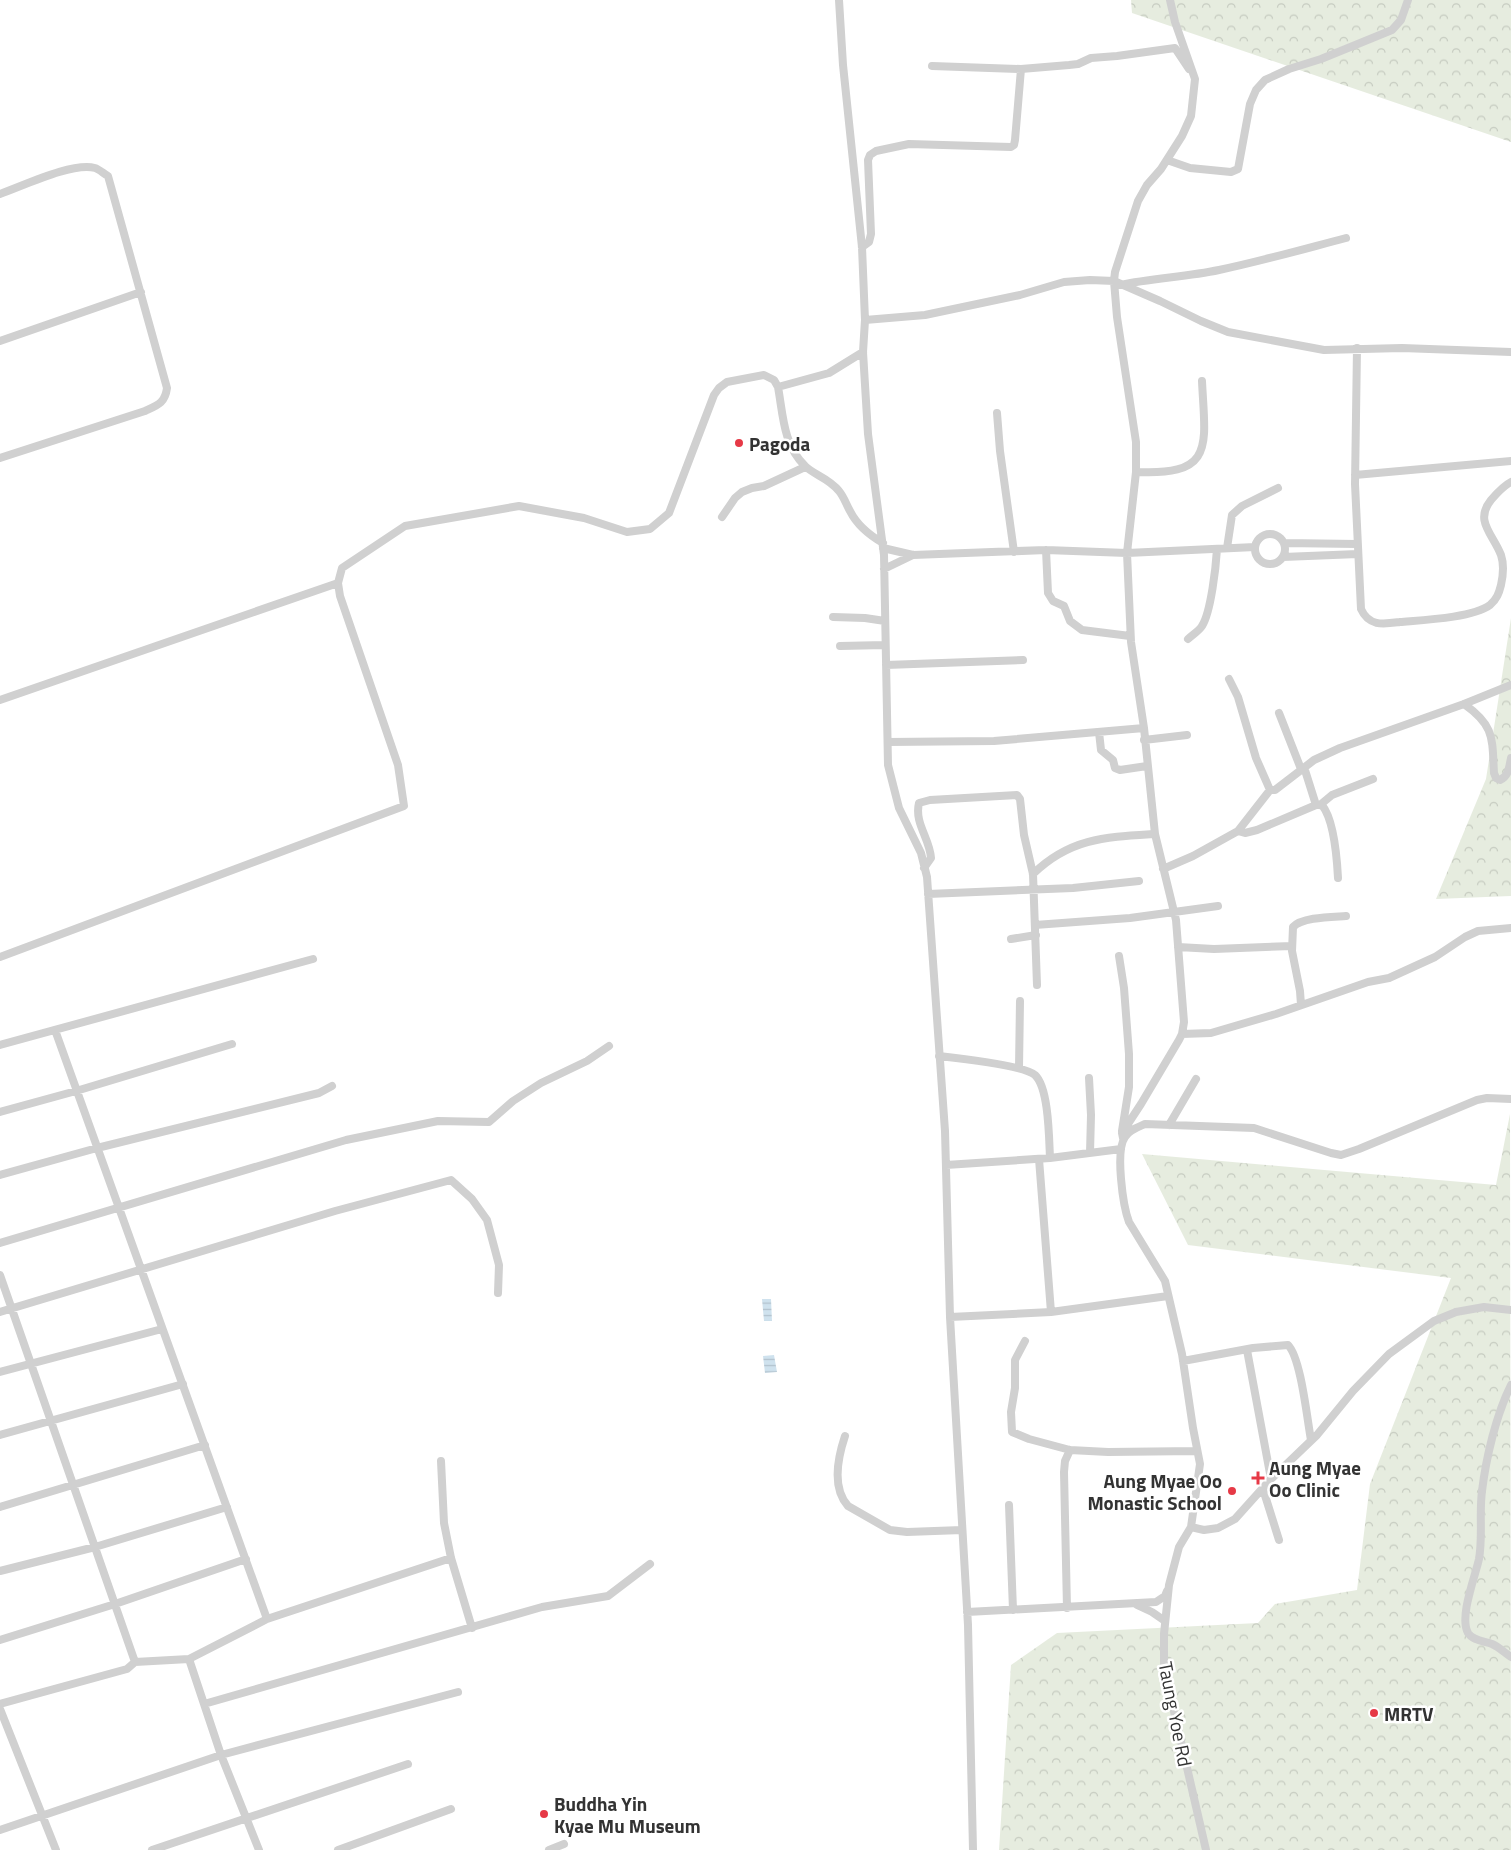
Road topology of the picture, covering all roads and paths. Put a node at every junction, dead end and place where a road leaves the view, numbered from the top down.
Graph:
1 (839, 0) edge
2 (1170, 0) edge
3 (1408, 0) edge
4 (932, 66) dead end
5 (1021, 69) junction
6 (1195, 79) junction
7 (1167, 160) junction
8 (0, 194) edge
9 (1346, 238) dead end
10 (862, 247) junction
11 (1117, 283) junction
12 (141, 292) junction
13 (866, 320) junction
14 (0, 342) edge
15 (1356, 348) junction
16 (863, 352) junction
17 (1511, 352) edge
18 (1202, 381) dead end
19 (778, 387) junction
20 (997, 413) dead end
21 (0, 458) edge
22 (1511, 461) edge
23 (805, 467) junction
24 (1136, 472) junction
25 (1355, 475) junction
26 (1511, 482) edge
27 (1278, 488) dead end
28 (722, 517) dead end
29 (1284, 543) junction
30 (1358, 544) junction
31 (883, 546) junction
32 (1255, 547) junction
33 (1227, 548) junction
34 (1217, 549) junction
35 (1046, 550) junction
36 (1014, 552) junction
37 (1127, 553) junction
38 (1358, 554) junction
39 (913, 555) junction
40 (1283, 557) junction
41 (884, 569) junction
42 (338, 583) junction
43 (833, 617) dead end
44 (885, 621) junction
45 (1130, 636) junction
46 (1188, 639) dead end
47 (886, 645) junction
48 (840, 646) dead end
49 (1023, 660) dead end
50 (886, 665) junction
51 (1229, 679) dead end
52 (1511, 685) edge
53 (0, 700) edge
54 (1464, 704) junction
55 (1279, 714) dead end
56 (1144, 728) junction
57 (1099, 732) junction
58 (1187, 735) dead end
59 (1144, 740) junction
60 (888, 742) junction
61 (1511, 758) edge
62 (1147, 766) junction
63 (1302, 768) junction
64 (1373, 779) dead end
65 (1270, 790) junction
66 (1318, 805) junction
67 (1238, 831) junction
68 (1155, 834) junction
69 (924, 868) junction
70 (1163, 869) junction
71 (1033, 874) junction
72 (1338, 878) dead end
73 (1139, 881) dead end
74 (1034, 890) junction
75 (928, 894) junction
76 (1218, 906) dead end
77 (1174, 913) junction
78 (1346, 916) dead end
79 (1035, 925) junction
80 (1511, 928) edge
81 (1036, 935) junction
82 (1011, 939) dead end
83 (1292, 946) junction
84 (1178, 947) junction
85 (1119, 956) dead end
86 (0, 958) edge
87 (313, 959) dead end
88 (1037, 985) dead end
89 (1020, 1001) dead end
90 (1301, 1005) junction
91 (55, 1030) junction
92 (1182, 1034) junction
93 (232, 1044) dead end
94 (0, 1045) edge
95 (609, 1046) dead end
96 (939, 1056) junction
97 (1019, 1068) junction
98 (1088, 1078) dead end
99 (1196, 1079) dead end
100 (332, 1086) dead end
101 (76, 1091) junction
102 (1511, 1099) edge
103 (0, 1112) edge
104 (1169, 1125) junction
105 (1123, 1135) junction
106 (97, 1148) junction
107 (1121, 1149) junction
108 (1090, 1153) junction
109 (1050, 1158) junction
110 (1039, 1159) junction
111 (946, 1165) junction
112 (0, 1175) edge
113 (119, 1209) junction
114 (0, 1243) edge
115 (141, 1270) junction
116 (0, 1275) edge
117 (498, 1293) dead end
118 (1168, 1296) junction
119 (12, 1309) junction
120 (1511, 1310) edge
121 (0, 1312) edge
122 (1051, 1312) junction
123 (950, 1317) junction
124 (162, 1329) junction
125 (1025, 1341) dead end
126 (1247, 1350) junction
127 (1183, 1361) junction
128 (31, 1364) junction
129 (0, 1372) edge
130 (183, 1384) junction
131 (1511, 1385) edge
132 (51, 1421) junction
133 (0, 1435) edge
134 (844, 1436) dead end
135 (1311, 1440) junction
136 (205, 1446) junction
137 (1070, 1450) junction
138 (1196, 1451) junction
139 (441, 1460) dead end
140 (1271, 1479) junction
141 (73, 1484) junction
142 (1263, 1489) junction
143 (1009, 1505) dead end
144 (0, 1507) edge
145 (227, 1508) junction
146 (1191, 1527) junction
147 (962, 1530) junction
148 (1279, 1540) dead end
149 (95, 1547) junction
150 (451, 1558) junction
151 (246, 1559) junction
152 (650, 1564) dead end
153 (0, 1571) edge
154 (1169, 1585) junction
155 (1133, 1603) junction
156 (115, 1604) junction
157 (1066, 1608) junction
158 (1013, 1610) junction
159 (967, 1612) junction
160 (267, 1619) junction
161 (1165, 1621) junction
162 (472, 1628) junction
163 (0, 1640) edge
164 (1511, 1657) edge
165 (189, 1659) junction
166 (136, 1662) junction
167 (458, 1692) dead end
168 (0, 1704) edge
169 (204, 1704) junction
170 (0, 1709) edge
171 (221, 1755) junction
172 (408, 1764) dead end
173 (451, 1809) dead end
174 (43, 1816) junction
175 (246, 1817) junction
176 (0, 1830) edge
177 (564, 1844) dead end
178 (56, 1850) edge
179 (152, 1850) edge
180 (259, 1850) edge
181 (338, 1850) edge
182 (549, 1850) edge
183 (973, 1850) edge
184 (1206, 1850) edge

1 - 10 street
2 - 6 street
3 - 7 street
4 - 5 street
5 - 6 street
5 - 10 street
6 - 7 street
7 - 11 street
8 - 12 street
9 - 11 street
10 - 13 street
11 - 13 street
11 - 15 street
11 - 24 street
12 - 14 street
12 - 21 street
13 - 16 street
15 - 17 street
15 - 25 street
16 - 19 street
16 - 31 street
18 - 24 street
19 - 23 street
19 - 42 street
20 - 36 street
22 - 25 street
23 - 28 street
23 - 31 street
24 - 37 street
25 - 30 street
26 - 38 street
27 - 33 street
29 - 30 street
29 - 32 street
29 - 40 street
30 - 38 street
31 - 39 street
31 - 41 street
32 - 33 street
32 - 40 street
33 - 34 street
34 - 37 street
34 - 46 street
35 - 36 street
35 - 37 street
35 - 45 street
36 - 39 street
37 - 45 street
38 - 40 street
39 - 41 street
41 - 44 street
42 - 53 street
42 - 86 street
43 - 44 street
44 - 47 street
45 - 56 street
47 - 48 street
47 - 50 street
49 - 50 street
50 - 60 street
51 - 65 street
52 - 54 street
54 - 61 street
54 - 63 street
55 - 63 street
56 - 57 street
56 - 59 street
57 - 60 street
57 - 62 street
58 - 59 street
59 - 62 street
60 - 69 street
62 - 68 street
63 - 65 street
63 - 66 street
64 - 66 street
65 - 67 street
66 - 67 street
66 - 72 street
67 - 70 street
68 - 70 street
68 - 71 street
69 - 71 street
69 - 75 street
70 - 77 street
71 - 74 street
73 - 74 street
74 - 75 street
74 - 79 street
75 - 96 street
76 - 77 street
77 - 79 street
77 - 84 street
78 - 83 street
79 - 81 street
80 - 90 street
81 - 82 street
81 - 88 street
83 - 84 street
83 - 90 street
84 - 92 street
85 - 105 street
87 - 91 street
89 - 97 street
90 - 92 street
91 - 94 street
91 - 101 street
92 - 105 street
93 - 101 street
95 - 113 street
96 - 97 street
96 - 111 street
97 - 109 street
98 - 108 street
99 - 104 street
100 - 106 street
101 - 103 street
101 - 106 street
102 - 104 street
104 - 105 street
105 - 107 street
106 - 112 street
106 - 113 street
107 - 108 street
107 - 118 street
108 - 109 street
109 - 110 street
110 - 111 street
110 - 122 street
111 - 123 street
113 - 114 street
113 - 115 street
115 - 117 street
115 - 119 street
115 - 124 street
116 - 119 street
118 - 122 street
118 - 127 street
119 - 121 street
119 - 128 street
120 - 135 street
122 - 123 street
123 - 147 street
124 - 128 street
124 - 130 street
125 - 137 street
126 - 127 street
126 - 135 street
126 - 140 street
127 - 138 street
128 - 129 street
128 - 132 street
130 - 132 street
130 - 136 street
131 - 164 street
132 - 133 street
132 - 141 street
134 - 147 street
135 - 140 street
136 - 141 street
136 - 145 street
137 - 138 street
137 - 157 street
138 - 146 street
139 - 150 street
140 - 142 street
141 - 144 street
141 - 149 street
142 - 146 street
142 - 148 street
143 - 158 street
145 - 149 street
145 - 151 street
146 - 154 street, Taung Yoe Rd
147 - 159 street
149 - 153 street
149 - 156 street
150 - 160 street
150 - 162 street
151 - 156 street
151 - 160 street
152 - 162 street
154 - 155 street
154 - 161 street, Taung Yoe Rd
155 - 157 street
155 - 161 street
156 - 163 street
156 - 166 street
157 - 158 street
158 - 159 street
159 - 183 street
160 - 165 street
161 - 184 street, Taung Yoe Rd
162 - 169 street
165 - 166 street
165 - 169 street
166 - 168 street
167 - 171 street
169 - 171 street
170 - 174 street
171 - 174 street
171 - 175 street
172 - 175 street
173 - 181 street
174 - 176 street
174 - 178 street
175 - 179 street
175 - 180 street
177 - 182 street

